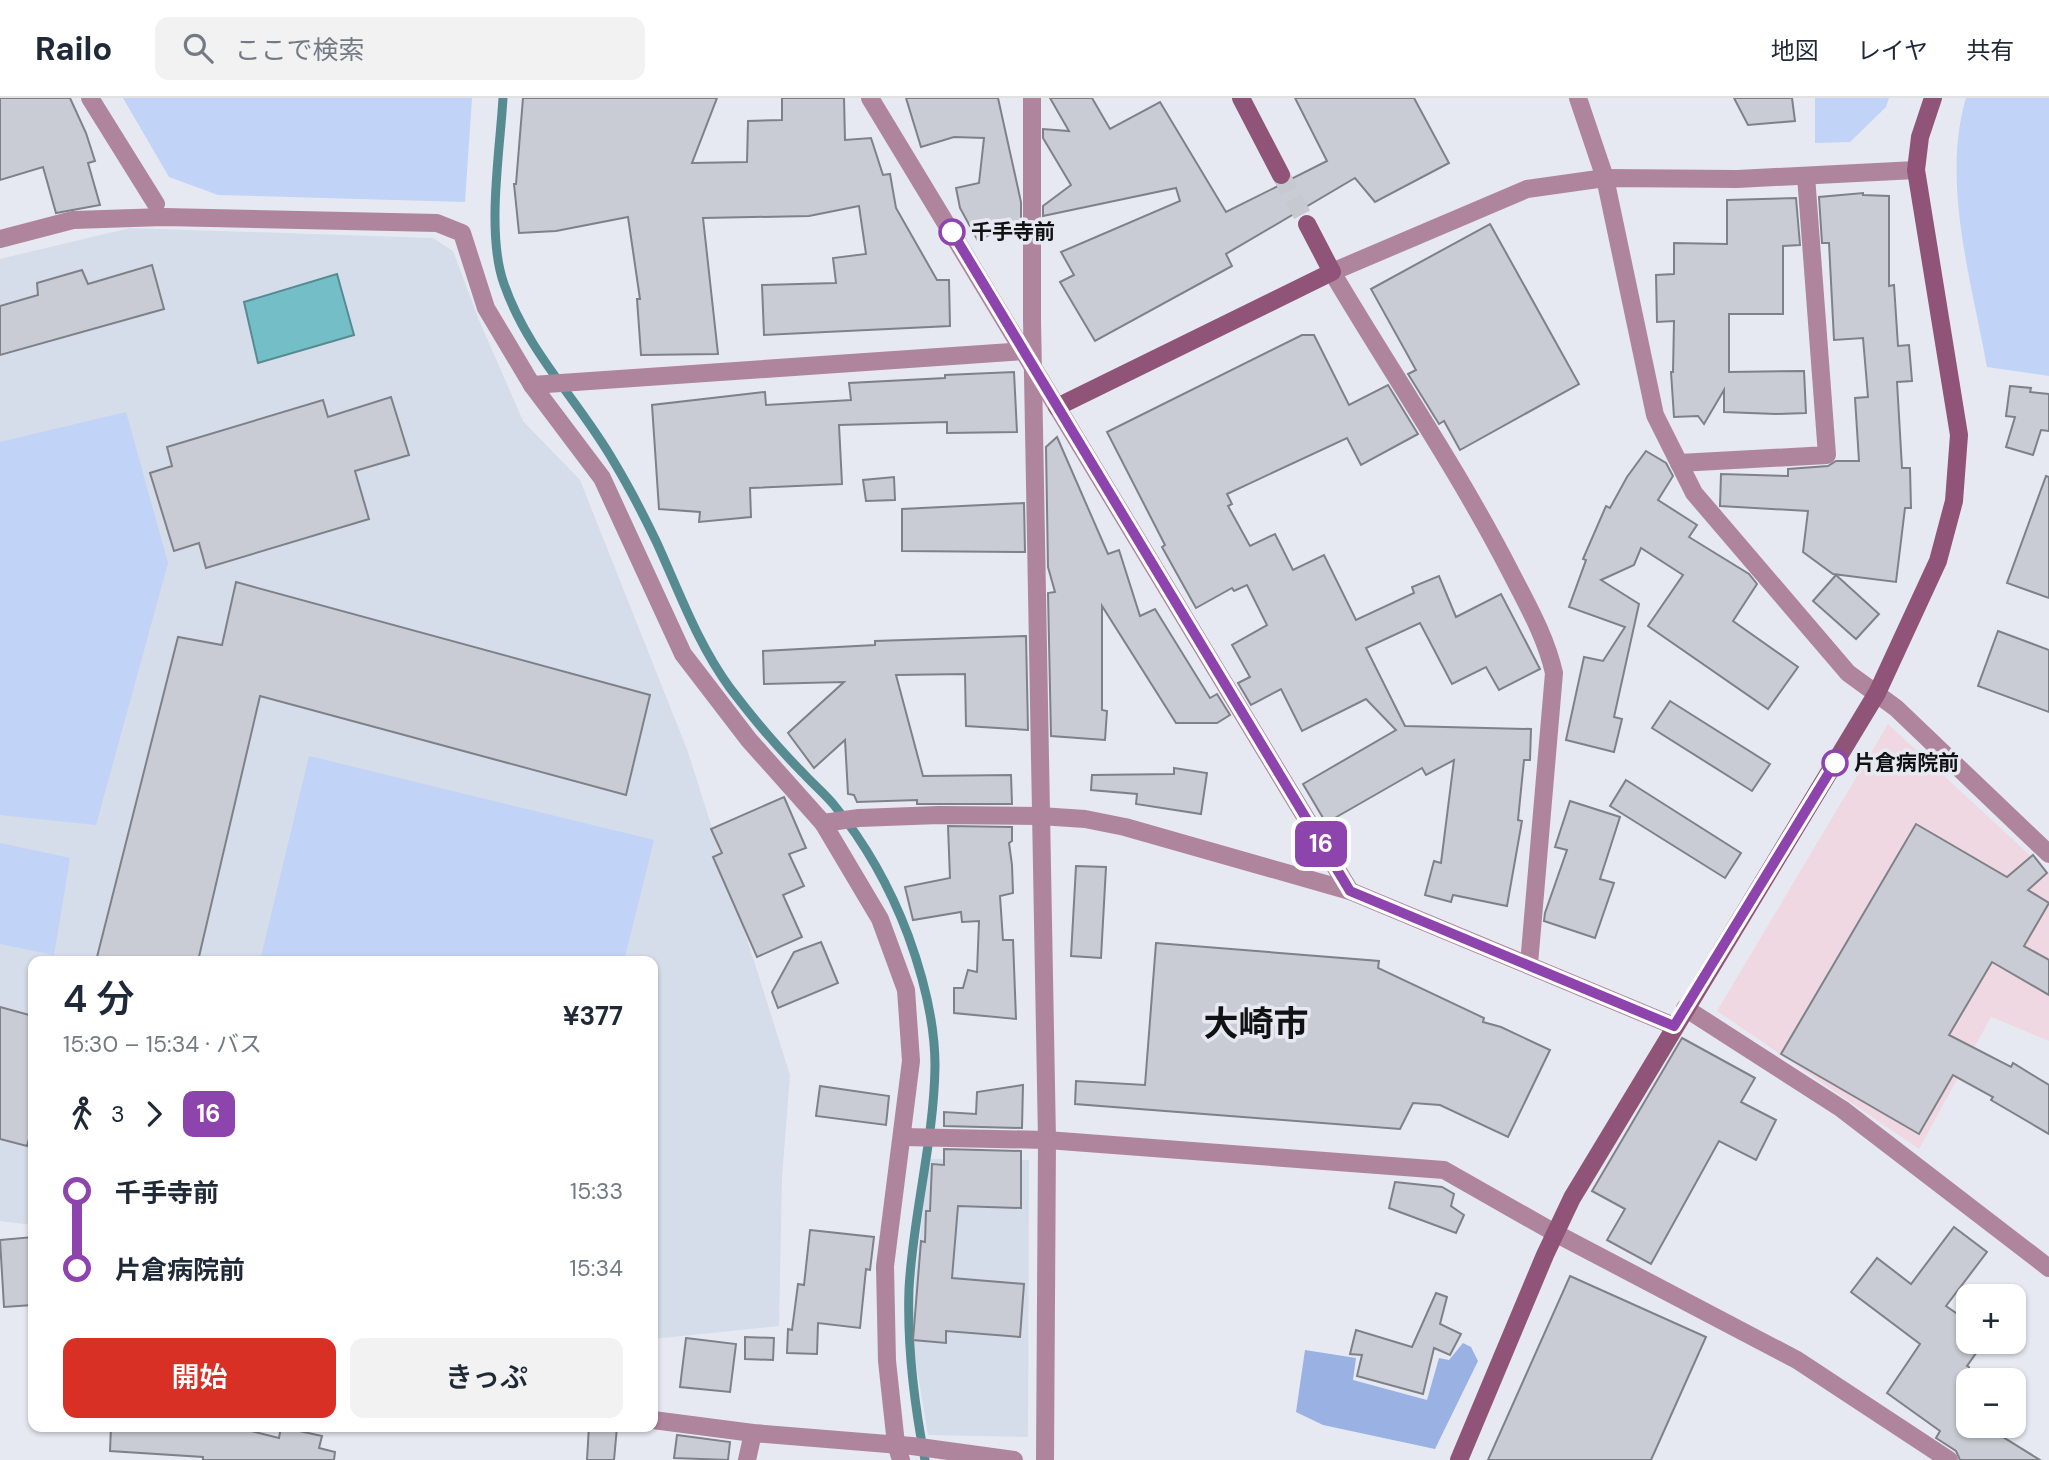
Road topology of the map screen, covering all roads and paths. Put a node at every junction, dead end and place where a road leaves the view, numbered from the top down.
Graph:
1 (90, 98) edge
2 (870, 98) edge
3 (1031, 98) edge
4 (1241, 98) edge
5 (1578, 98) edge
6 (1933, 98) edge
7 (1916, 170) junction
8 (1282, 174) tunnel mouth
9 (1806, 176) junction
10 (1605, 178) junction
11 (156, 204) dead end
12 (1307, 224) tunnel mouth
13 (0, 239) edge
14 (1332, 272) junction
15 (1024, 351) junction
16 (1034, 368) junction
17 (540, 384) junction
18 (1057, 407) junction
19 (1679, 463) junction
20 (1877, 693) junction
21 (1040, 816) junction
22 (828, 822) junction
23 (2049, 853) edge
24 (1350, 891) junction
25 (1529, 964) junction
26 (1685, 1008) junction
27 (1674, 1026) junction
28 (910, 1137) junction
29 (1047, 1140) junction
30 (1555, 1233) junction
31 (2049, 1268) edge
32 (658, 1421) edge
33 (753, 1433) junction
34 (903, 1450) edge
35 (747, 1460) edge
36 (1014, 1460) edge
37 (1045, 1460) edge
38 (1459, 1460) edge
39 (1949, 1460) edge

1 - 11 street
2 - 15 street
3 - 16 street
4 - 8 street
5 - 10 street
6 - 7 street
7 - 9 street
7 - 20 street
9 - 10 street
9 - 19 street
10 - 14 street
10 - 19 street
12 - 14 street
13 - 17 street
14 - 18 street
14 - 25 street
15 - 16 street
15 - 17 street
16 - 18 street
16 - 21 street
17 - 22 street
18 - 24 street
19 - 20 street
20 - 23 street
20 - 26 street
21 - 22 street
21 - 24 street
21 - 29 street
22 - 28 street
24 - 25 street
25 - 27 street
26 - 27 street
26 - 31 street
27 - 30 street
28 - 29 street
28 - 34 street
29 - 30 street
29 - 37 street
30 - 38 street
30 - 39 street
32 - 33 street
33 - 34 street
33 - 35 street
34 - 36 street

